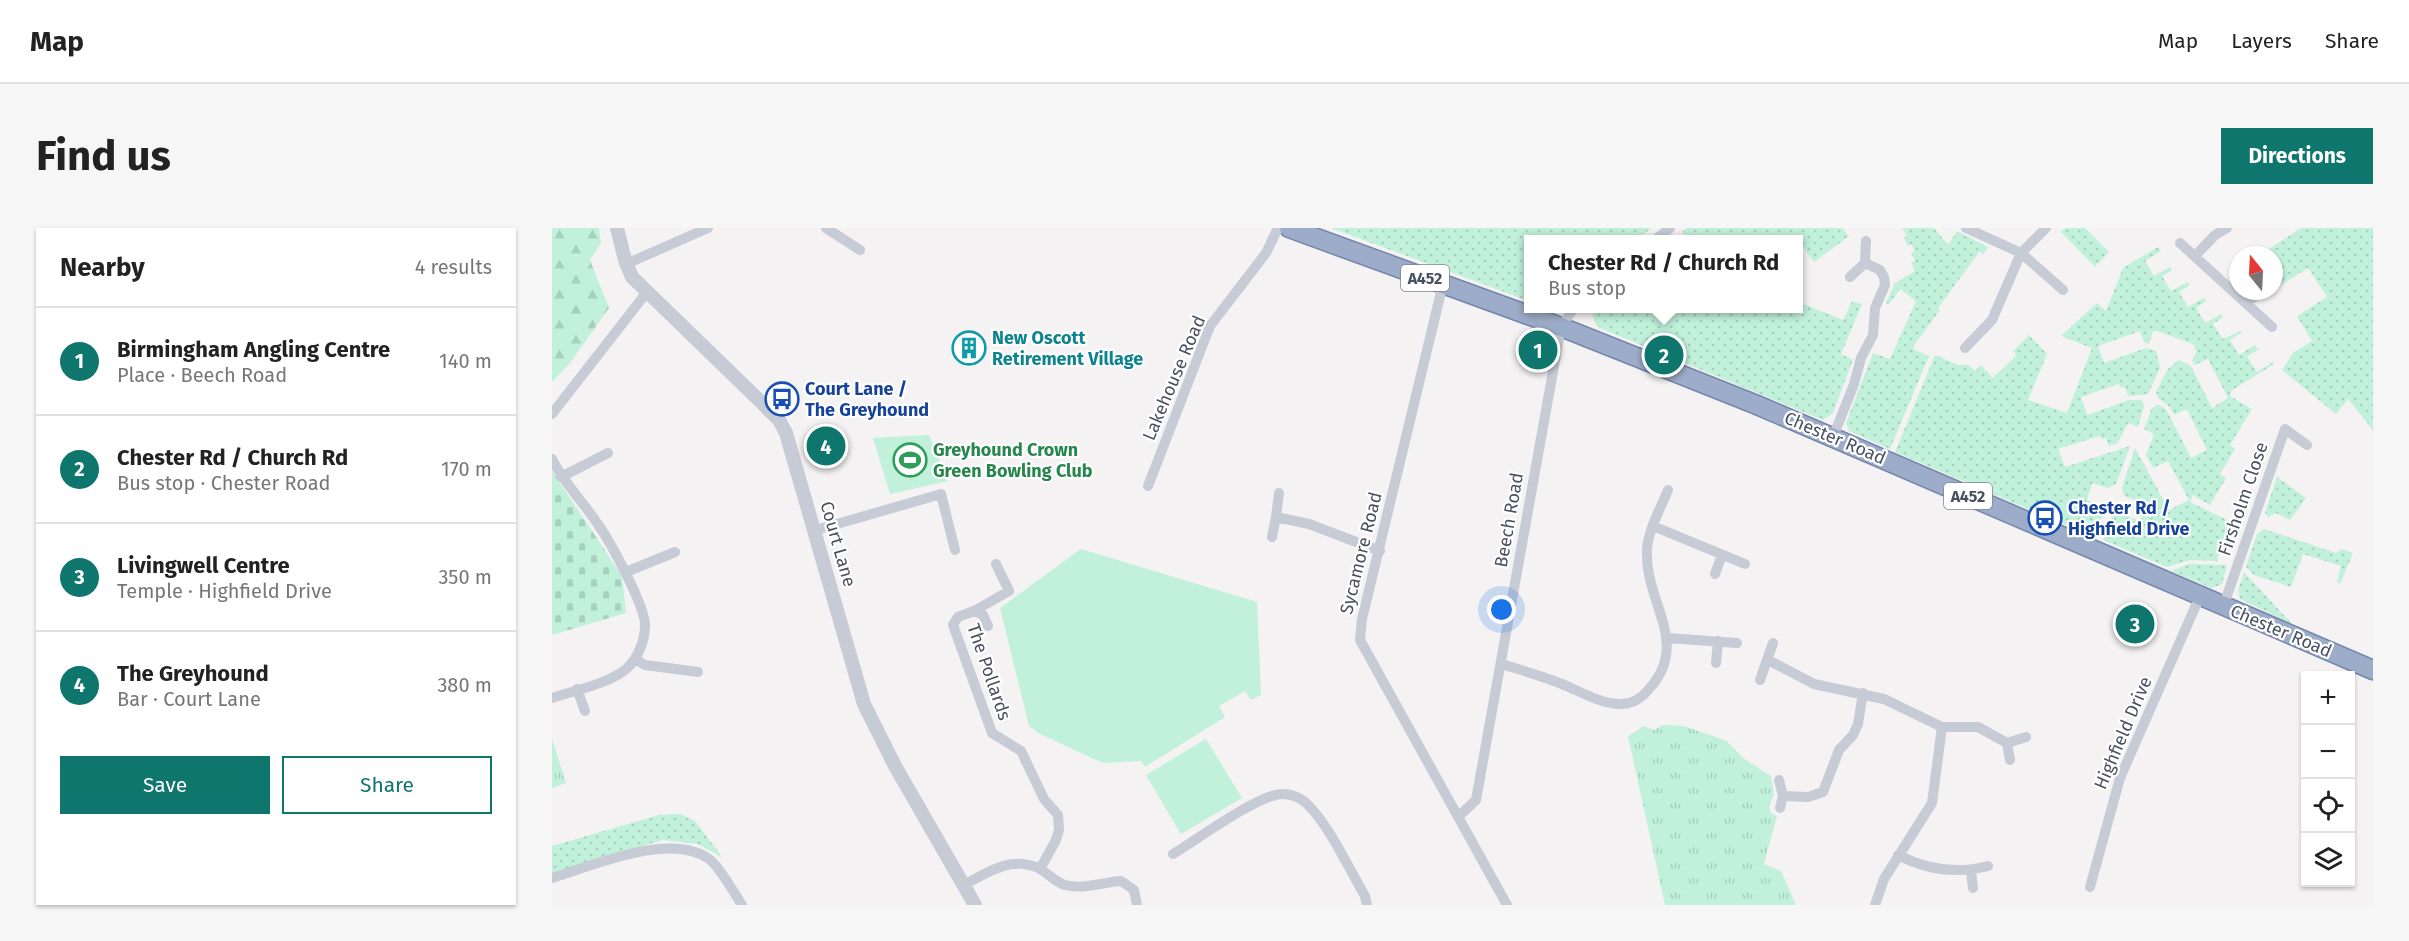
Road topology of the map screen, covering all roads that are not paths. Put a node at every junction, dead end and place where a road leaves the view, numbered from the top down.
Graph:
1 (617, 228) edge
2 (708, 228) edge
3 (826, 228) edge
4 (1278, 228) edge
5 (1289, 228) edge
6 (1966, 228) edge
7 (2046, 228) edge
8 (2227, 228) edge
9 (1866, 241) dead end
10 (2180, 243) dead end
11 (861, 250) dead end
12 (2020, 253) junction
13 (2195, 256) junction
14 (625, 260) junction
15 (1865, 263) junction
16 (1850, 277) dead end
17 (1443, 284) junction
18 (2063, 290) dead end
19 (647, 292) junction
20 (2250, 300) edge
21 (2246, 303) junction
22 (1571, 313) edge
23 (1562, 327) junction
24 (2272, 327) dead end
25 (1965, 348) dead end
26 (552, 414) edge
27 (1833, 437) junction
28 (2307, 445) dead end
29 (608, 453) dead end
30 (552, 459) edge
31 (561, 477) junction
32 (1148, 486) dead end
33 (1668, 490) dead end
34 (1279, 493) dead end
35 (1276, 517) junction
36 (1653, 526) junction
37 (816, 530) junction
38 (1272, 537) dead end
39 (955, 550) dead end
40 (1380, 551) junction
41 (675, 552) dead end
42 (1722, 555) junction
43 (996, 564) dead end
44 (1746, 564) dead end
45 (626, 572) junction
46 (1714, 574) dead end
47 (2200, 596) junction
48 (2223, 607) junction
49 (974, 611) junction
50 (988, 626) dead end
51 (1668, 638) junction
52 (1718, 641) junction
53 (1737, 643) dead end
54 (1773, 644) dead end
55 (635, 659) junction
56 (1768, 660) junction
57 (1716, 663) dead end
58 (1501, 664) junction
59 (2373, 670) edge
60 (698, 672) dead end
61 (1760, 680) dead end
62 (577, 689) junction
63 (1863, 693) junction
64 (552, 698) edge
65 (585, 711) dead end
66 (1942, 727) junction
67 (2026, 736) dead end
68 (2007, 743) junction
69 (2010, 760) dead end
70 (1779, 780) dead end
71 (1783, 796) junction
72 (1780, 808) dead end
73 (1458, 817) junction
74 (1173, 854) dead end
75 (1898, 855) junction
76 (1988, 866) dead end
77 (1040, 869) junction
78 (1971, 871) junction
79 (552, 878) edge
80 (964, 885) junction
81 (2090, 886) dead end
82 (1974, 888) dead end
83 (742, 905) edge
84 (975, 905) edge
85 (1137, 905) edge
86 (1367, 905) edge
87 (1507, 905) edge
88 (1875, 905) edge

1 - 14 street, Court Lane
2 - 14 street
3 - 11 street
4 - 32 street, Lakehouse Road
5 - 17 highway, Chester Road / A452
6 - 12 street
7 - 12 street
8 - 13 street
9 - 15 street
10 - 13 street
12 - 18 street
12 - 25 street
13 - 21 street
14 - 19 street, Court Lane
15 - 16 street
15 - 27 street
17 - 23 highway, Chester Road / A452
17 - 40 street, Sycamore Road
19 - 26 street
19 - 37 street, Court Lane
20 - 21 street
21 - 24 street
22 - 23 street
23 - 27 highway, Chester Road / A452
23 - 58 street, Beech Road
27 - 47 highway, Chester Road / A452
28 - 48 street, Firsholm Close
29 - 31 street
30 - 31 street
31 - 45 street
33 - 36 street
34 - 35 street
35 - 38 street
35 - 40 street
36 - 42 street
36 - 51 street
37 - 39 street
37 - 80 street, Court Lane
40 - 73 street, Sycamore Road
41 - 45 street
42 - 44 street
42 - 46 street
43 - 49 street, The Pollards
45 - 55 street
47 - 48 highway, Chester Road / A452
47 - 81 street, Highfield Drive
48 - 59 highway, Chester Road / A452
49 - 50 street, The Pollards
49 - 77 street, The Pollards
51 - 52 street
51 - 58 street
52 - 53 street
52 - 57 street
54 - 56 street
55 - 60 street
55 - 62 street
56 - 61 street
56 - 63 street
58 - 73 street, Beech Road
62 - 64 street
62 - 65 street
63 - 66 street
63 - 71 street
66 - 68 street
66 - 75 street
67 - 68 street
68 - 69 street
70 - 71 street
71 - 72 street
73 - 87 street, Sycamore Road
74 - 86 street
75 - 78 street
75 - 88 street
76 - 78 street
77 - 80 street
77 - 85 street
78 - 82 street
79 - 83 street
80 - 84 street, Court Lane

